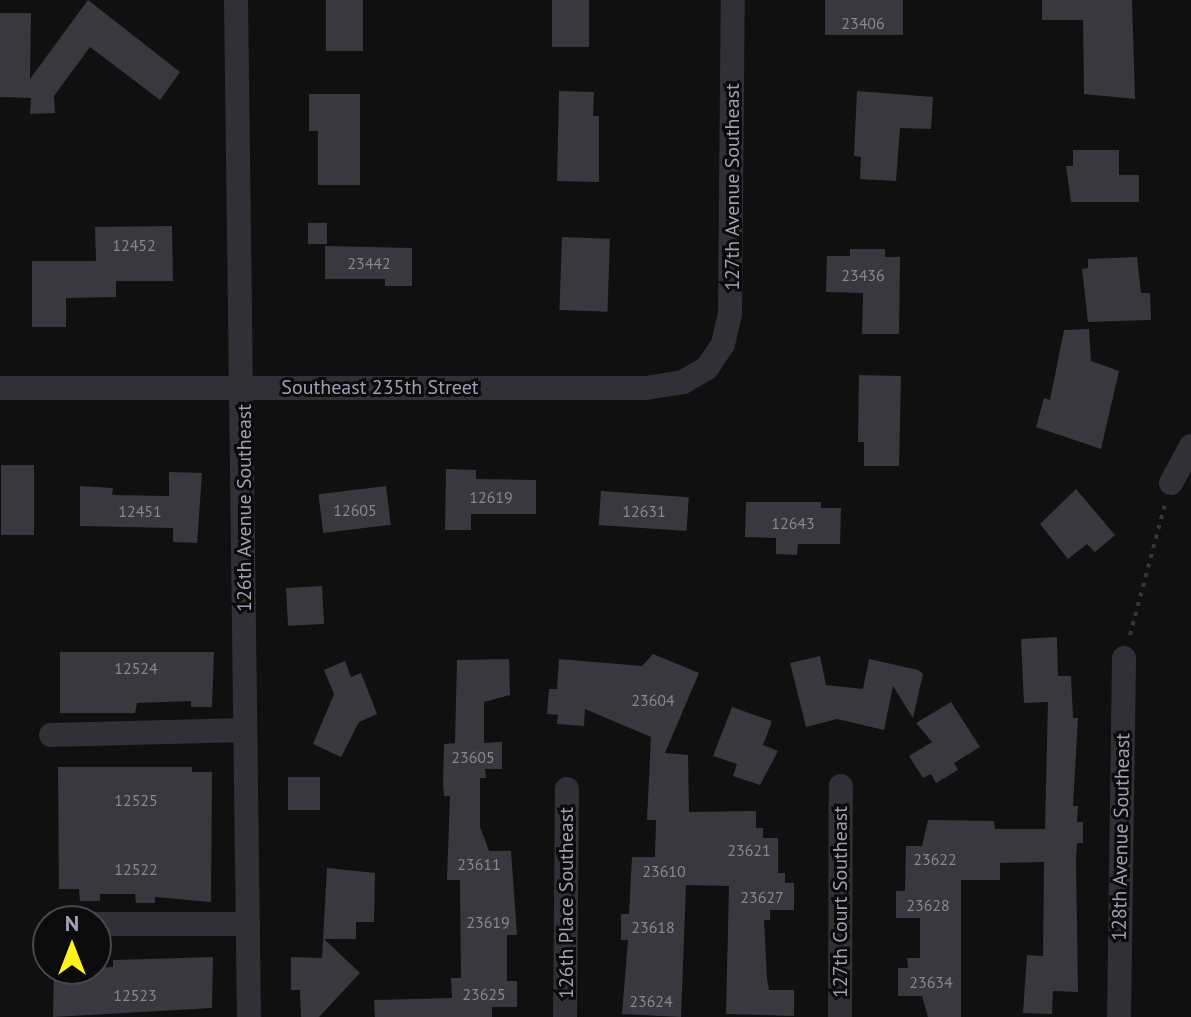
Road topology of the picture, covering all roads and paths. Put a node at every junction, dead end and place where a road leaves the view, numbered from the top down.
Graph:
1 (236, 0) edge
2 (733, 0) edge
3 (707, 368) joint
4 (244, 387) junction
5 (0, 388) edge
6 (1191, 446) edge
7 (1171, 483) joint
8 (1124, 658) joint
9 (245, 730) junction
10 (51, 735) dead end
11 (841, 786) dead end
12 (567, 789) dead end
13 (112, 924) edge
14 (248, 924) junction
15 (249, 1017) edge
16 (565, 1017) edge
17 (840, 1017) edge
18 (1119, 1017) edge

1 - 4 street, 126th Avenue Southeast
2 - 3 street, 127th Avenue Southeast
3 - 4 street, Southeast 235th Street
4 - 5 street, Southeast 235th Street
4 - 9 street, 126th Avenue Southeast
6 - 7 street
7 - 8 path
8 - 18 street, 128th Avenue Southeast
9 - 10 street
9 - 14 street, 126th Avenue Southeast
11 - 17 street, 127th Court Southeast
12 - 16 street, 126th Place Southeast
13 - 14 street
14 - 15 street, 126th Avenue Southeast

